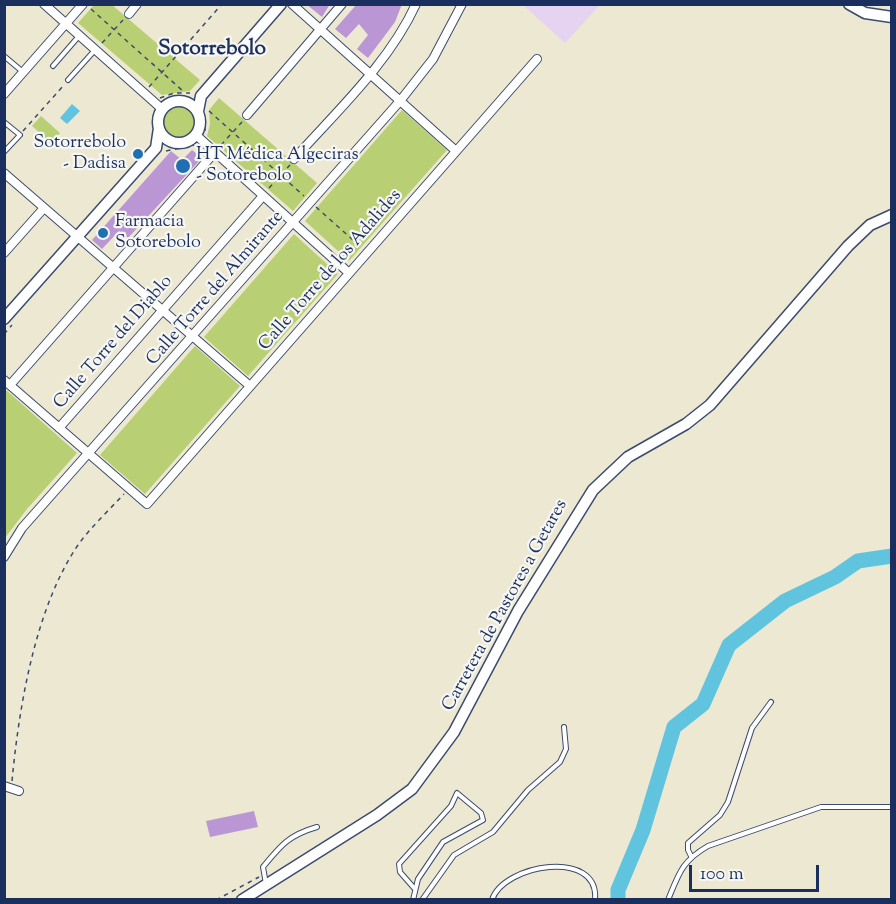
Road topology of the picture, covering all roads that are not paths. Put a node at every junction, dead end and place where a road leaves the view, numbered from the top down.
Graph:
1 (44, 4) edge
2 (84, 4) edge
3 (137, 4) edge
4 (281, 4) edge
5 (292, 4) edge
6 (342, 4) edge
7 (416, 4) edge
8 (462, 4) edge
9 (854, 6) edge
10 (129, 14) road end
11 (891, 16) edge
12 (66, 24) junction
13 (321, 31) junction
14 (79, 36) junction
15 (96, 51) junction
16 (4, 56) edge
17 (537, 59) dead end
18 (53, 66) dead end
19 (23, 72) junction
20 (369, 73) junction
21 (68, 80) road end
22 (4, 94) edge
23 (196, 101) junction
24 (400, 101) junction
25 (159, 106) junction
26 (247, 115) road end
27 (4, 122) edge
28 (159, 128) junction
29 (198, 137) junction
30 (173, 142) junction
31 (159, 151) junction
32 (456, 151) junction
33 (4, 152) edge
34 (215, 152) junction
35 (294, 159) road end
36 (4, 173) edge
37 (263, 196) junction
38 (44, 208) junction
39 (891, 214) edge
40 (294, 224) junction
41 (77, 237) junction
42 (4, 253) edge
43 (113, 268) junction
44 (349, 273) junction
45 (162, 311) junction
46 (8, 322) edge
47 (193, 338) junction
48 (8, 383) edge
49 (250, 386) junction
50 (59, 428) junction
51 (90, 455) junction
52 (4, 556) edge
53 (771, 702) dead end
54 (564, 727) dead end
55 (891, 807) edge
56 (316, 827) dead end
57 (691, 856) junction
58 (266, 884) junction
59 (414, 888) junction
60 (242, 900) edge
61 (413, 900) edge
62 (422, 900) edge
63 (492, 900) edge
64 (595, 900) edge
65 (668, 900) edge

1 - 12 street
2 - 12 street
3 - 10 street
4 - 23 main road
5 - 13 street
6 - 13 street
7 - 20 street
8 - 24 street, Calle Torre del Almirante
9 - 11 main road
12 - 14 street
12 - 19 street
13 - 20 street
13 - 26 street
14 - 15 street
14 - 18 lane
15 - 21 lane
15 - 25 street
16 - 19 lane
17 - 32 street, Calle Torre de los Adalides
19 - 22 street
20 - 24 street
20 - 35 street
23 - 25 main road
23 - 29 main road
24 - 32 street
24 - 40 street, Calle Torre del Almirante
25 - 28 main road
27 - 33 lane
28 - 30 main road
28 - 31 main road
29 - 30 main road
29 - 34 street
30 - 31 main road
31 - 41 main road
32 - 44 street, Calle Torre de los Adalides
34 - 37 street
34 - 43 street
36 - 38 street
37 - 40 street
37 - 45 street, Calle Torre del Diablo
38 - 41 street
38 - 42 street
39 - 58 main road, Carretera de Pastores a Getares
40 - 44 street
40 - 47 street, Calle Torre del Almirante
41 - 43 street
41 - 46 main road
43 - 45 street
43 - 48 street
44 - 49 street, Calle Torre de los Adalides
45 - 47 street
45 - 50 street, Calle Torre del Diablo
47 - 49 street
47 - 51 street, Calle Torre del Almirante
48 - 50 street
49 - 51 street, Calle Torre de los Adalides
50 - 51 street
51 - 52 street, Calle Torre del Almirante
53 - 57 lane
54 - 62 lane
55 - 57 lane
56 - 58 lane
57 - 65 lane
58 - 60 main road, Carretera de Pastores a Getares
59 - 59 lane
59 - 61 lane
63 - 64 lane

